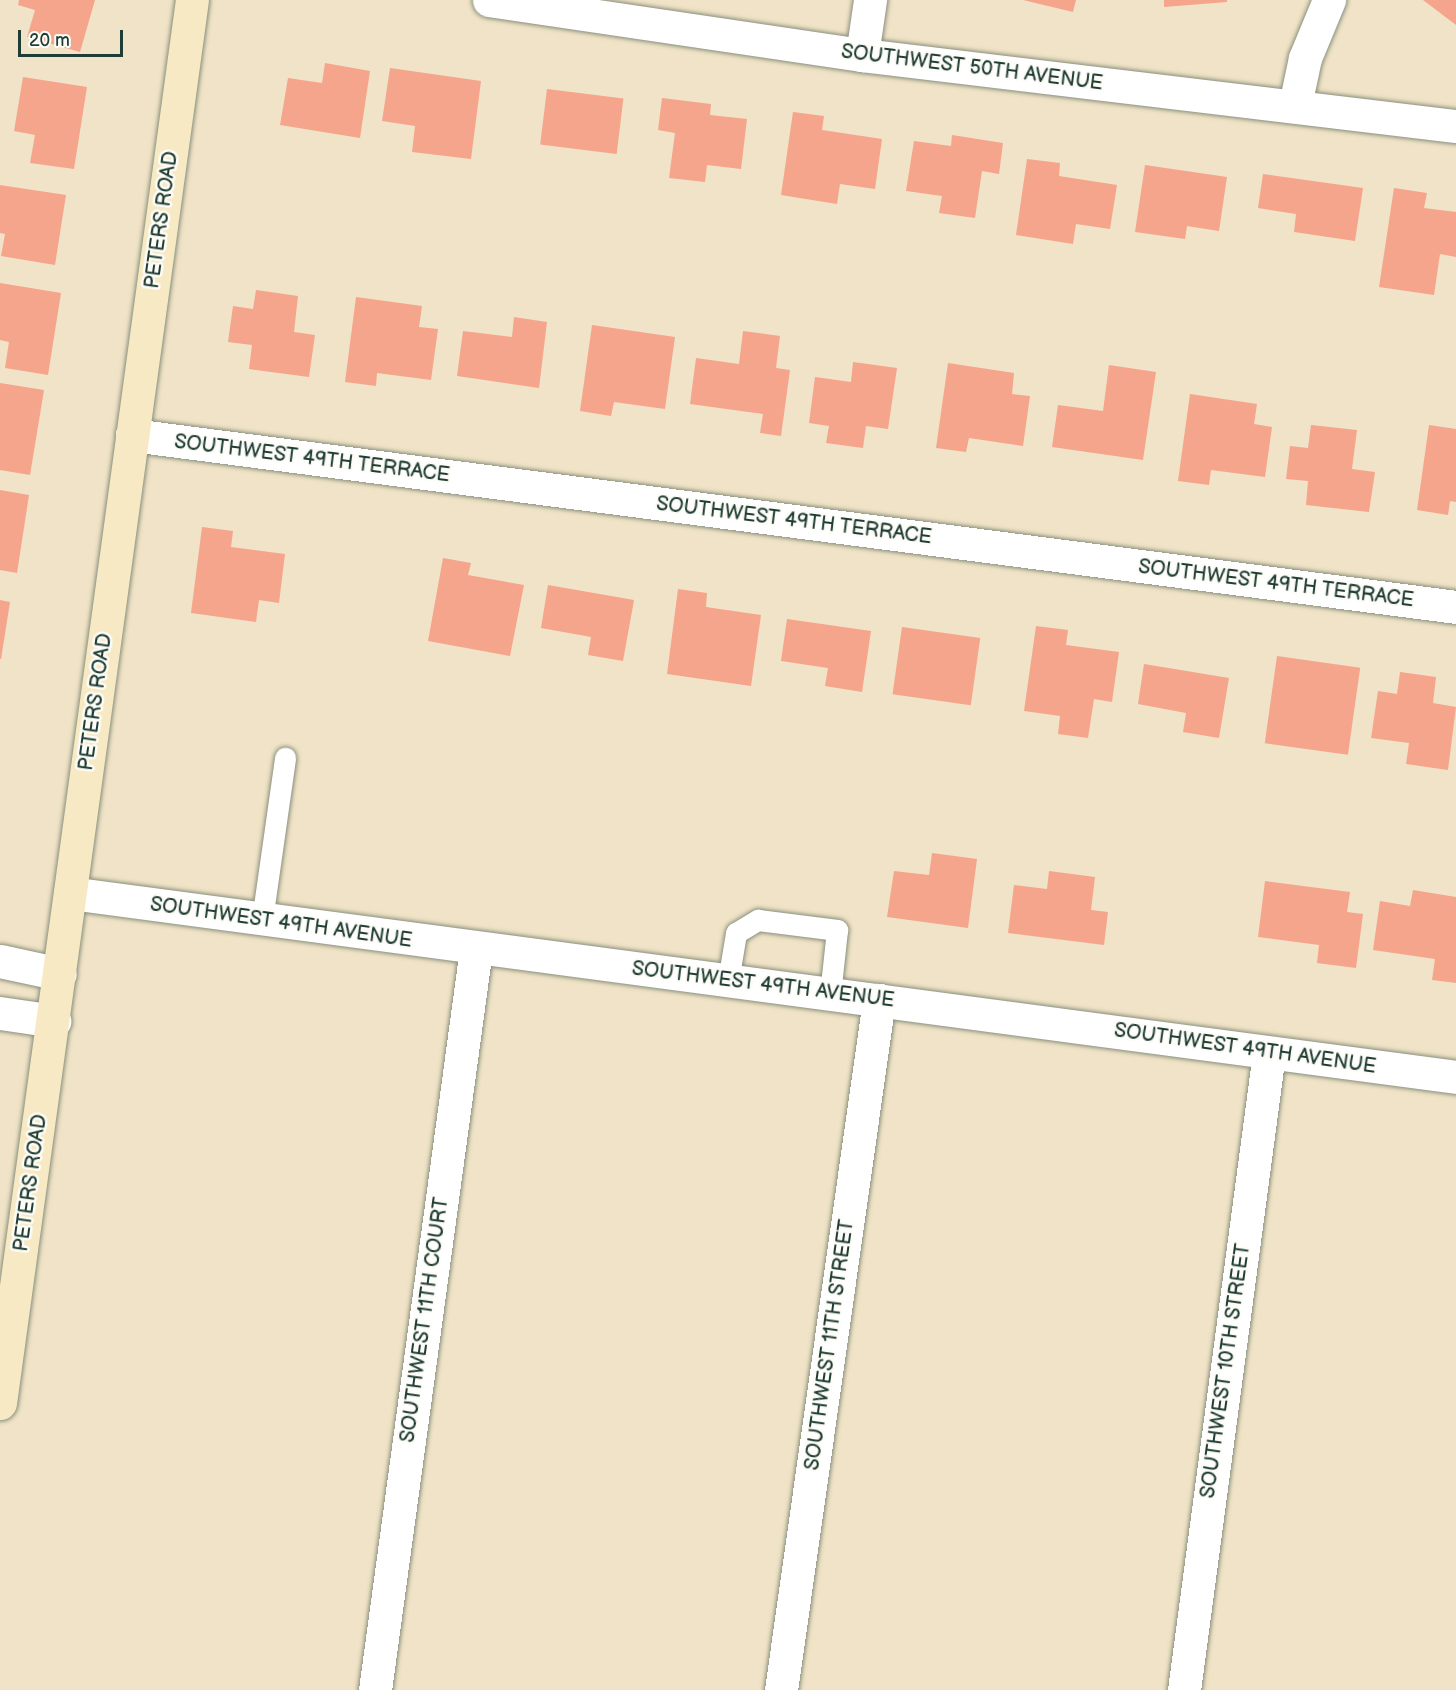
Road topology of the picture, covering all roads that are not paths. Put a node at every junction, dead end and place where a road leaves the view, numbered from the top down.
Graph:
1 (192, 0) edge
2 (489, 0) edge
3 (870, 0) edge
4 (1329, 0) edge
5 (862, 55) junction
6 (1295, 105) junction
7 (1456, 126) edge
8 (132, 435) junction
9 (1456, 607) edge
10 (285, 758) dead end
11 (70, 894) junction
12 (262, 920) junction
13 (476, 949) junction
14 (0, 961) edge
15 (60, 974) junction
16 (728, 981) junction
17 (830, 994) junction
18 (879, 1000) junction
19 (0, 1013) edge
20 (54, 1021) junction
21 (1269, 1053) junction
22 (1456, 1077) edge
23 (0, 1403) edge
24 (375, 1690) edge
25 (781, 1690) edge
26 (1184, 1690) edge

1 - 8 main road, PETERS ROAD
2 - 5 street, SOUTHWEST 50TH AVENUE
3 - 5 street
4 - 6 street
5 - 6 street, SOUTHWEST 50TH AVENUE
6 - 7 street, SOUTHWEST 50TH AVENUE
8 - 9 street, SOUTHWEST 49TH TERRACE
8 - 11 main road, PETERS ROAD
10 - 12 lane
11 - 12 street, SOUTHWEST 49TH AVENUE
11 - 15 main road, PETERS ROAD
12 - 13 street, SOUTHWEST 49TH AVENUE
13 - 16 street, SOUTHWEST 49TH AVENUE
13 - 24 street, SOUTHWEST 11TH COURT
14 - 15 street
15 - 20 main road, PETERS ROAD
16 - 17 street, SOUTHWEST 49TH AVENUE
16 - 17 lane
17 - 18 street, SOUTHWEST 49TH AVENUE
18 - 21 street, SOUTHWEST 49TH AVENUE
18 - 25 street, SOUTHWEST 11TH STREET
19 - 20 street
20 - 23 main road, PETERS ROAD
21 - 22 street, SOUTHWEST 49TH AVENUE
21 - 26 street, SOUTHWEST 10TH STREET

